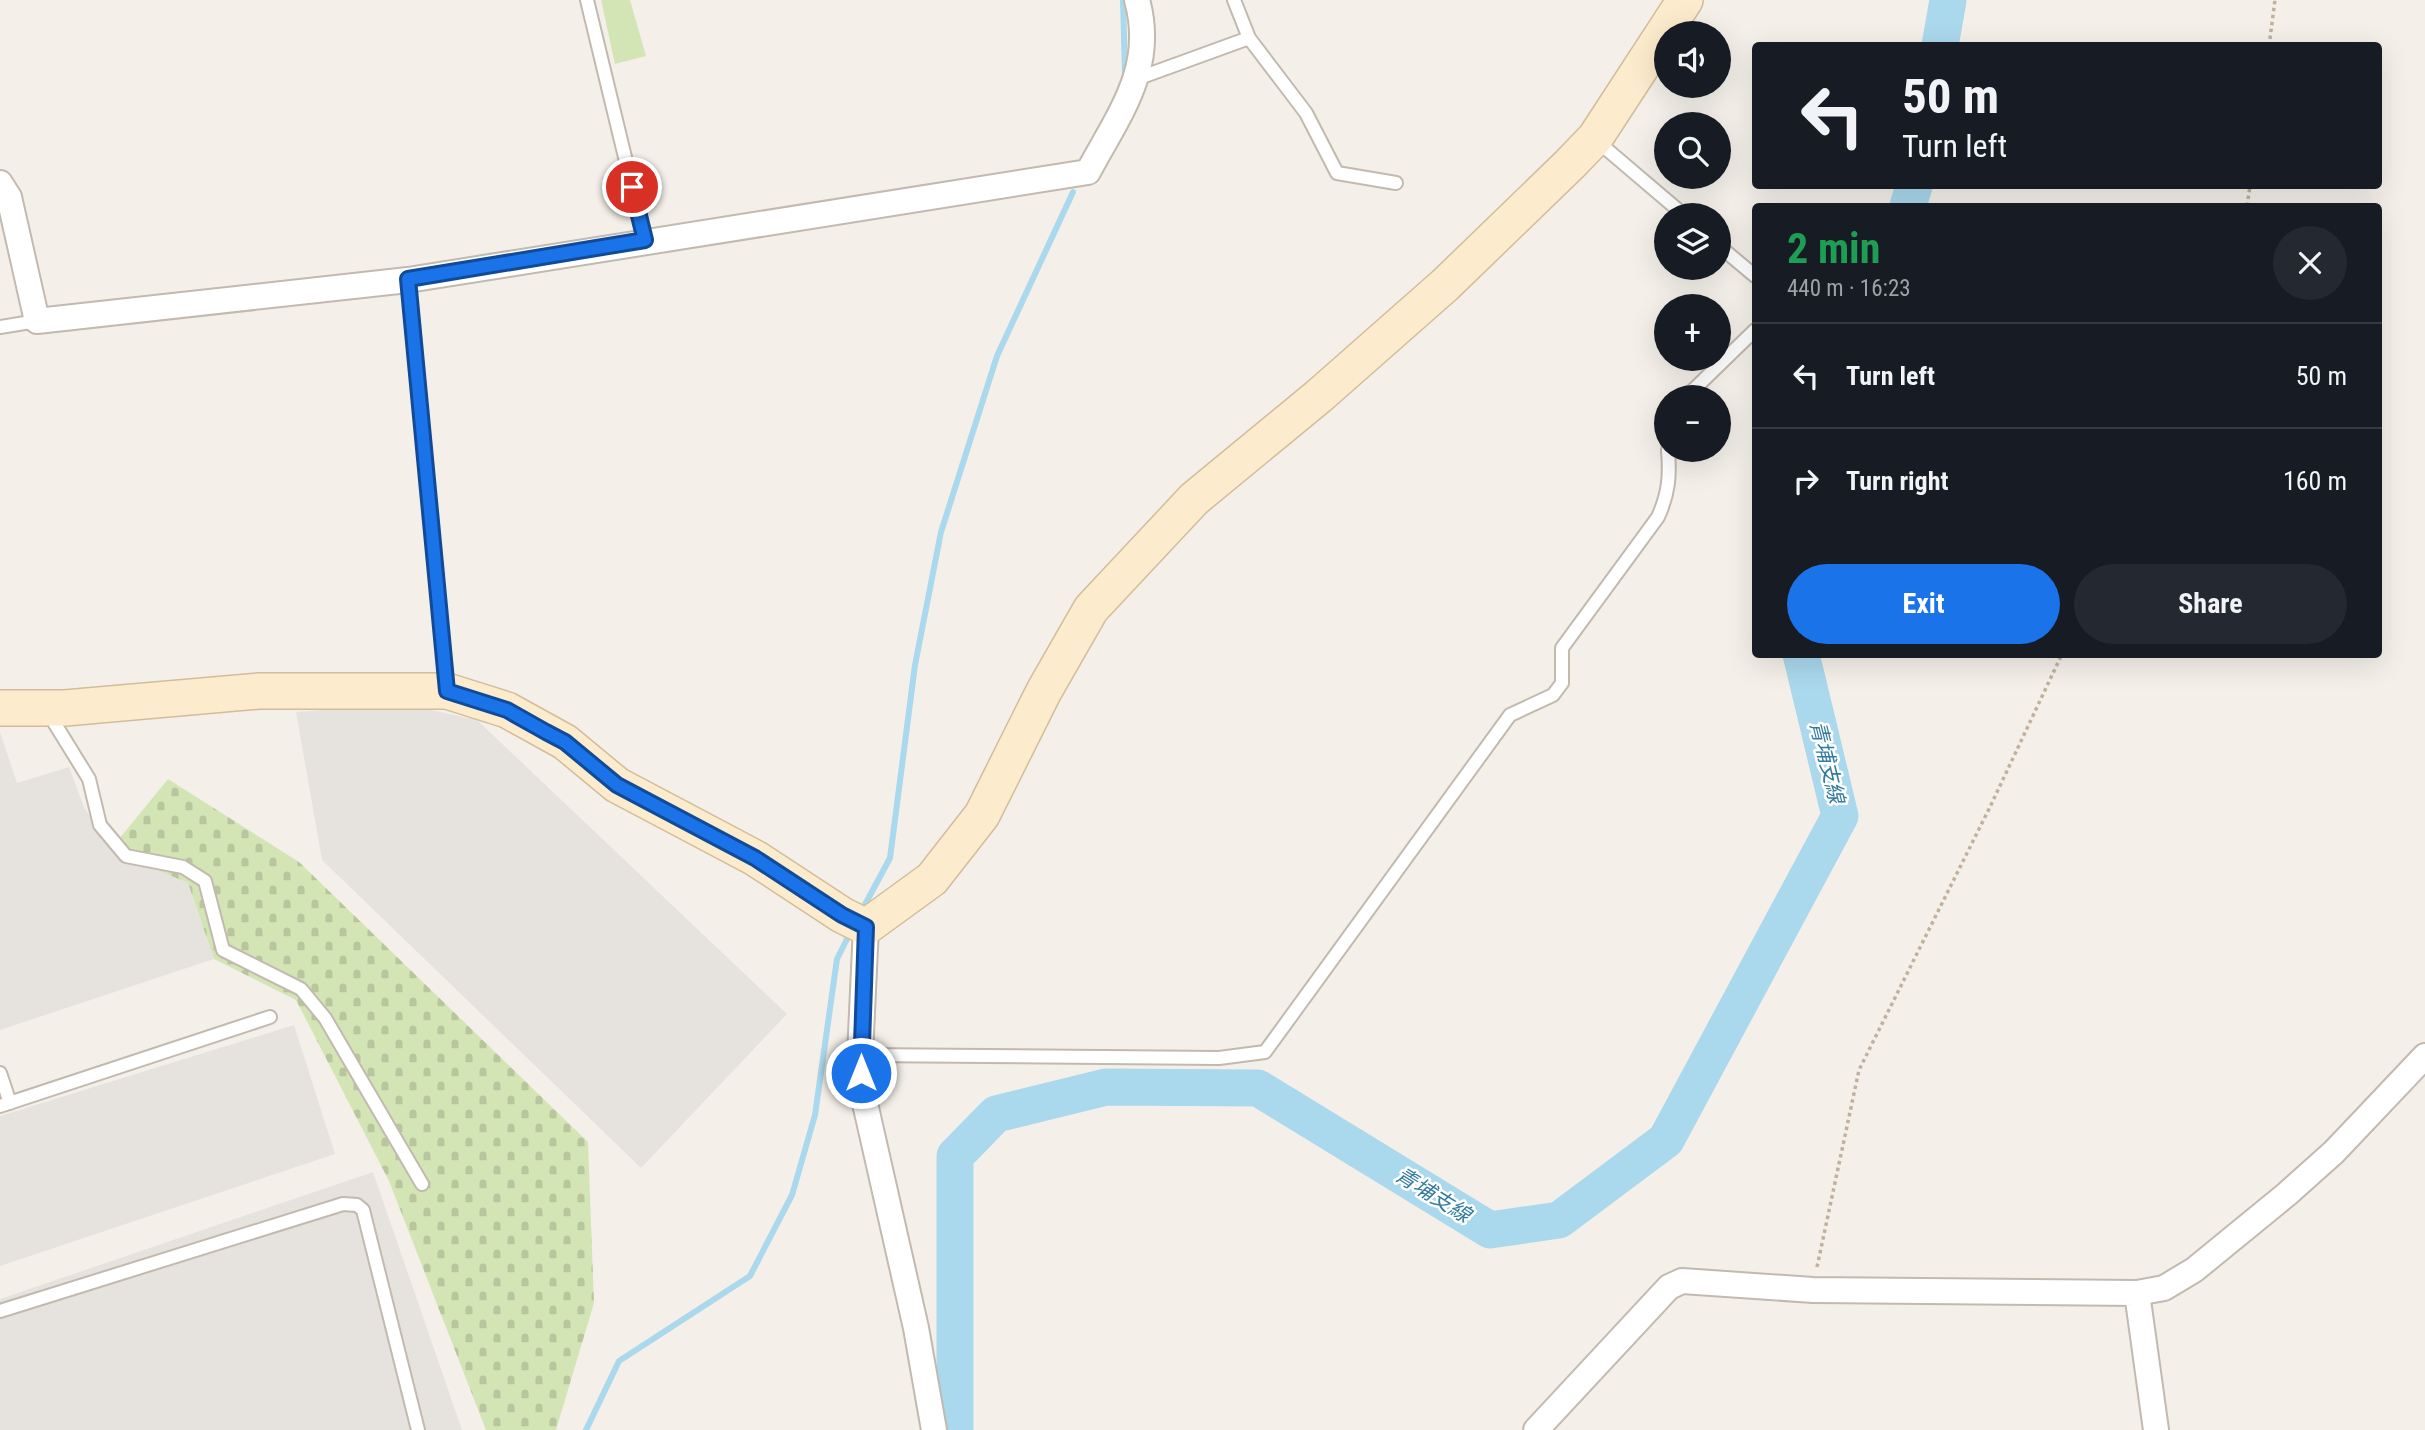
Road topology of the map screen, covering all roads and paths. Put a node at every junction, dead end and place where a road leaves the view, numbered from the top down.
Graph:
1 (587, 0) edge
2 (1137, 0) edge
3 (1234, 0) edge
4 (1685, 0) edge
5 (2275, 0) edge
6 (1249, 38) junction
7 (2270, 42) edge
8 (1139, 78) junction
9 (1595, 138) junction
10 (0, 183) edge
11 (1396, 183) dead end
12 (1670, 203) edge
13 (645, 240) junction
14 (1731, 256) edge
15 (1752, 273) edge
16 (408, 279) junction
17 (37, 321) junction
18 (0, 327) edge
19 (1752, 333) edge
20 (1698, 385) edge
21 (1669, 462) edge
22 (2060, 658) edge
23 (447, 691) junction
24 (0, 708) edge
25 (45, 708) junction
26 (854, 921) junction
27 (270, 1017) dead end
28 (860, 1055) junction
29 (2425, 1056) edge
30 (0, 1073) edge
31 (5, 1105) edge
32 (422, 1184) dead end
33 (1813, 1290) junction
34 (2137, 1293) junction
35 (0, 1311) edge
36 (418, 1430) edge
37 (934, 1430) edge
38 (1536, 1430) edge
39 (2156, 1430) edge

1 - 13 lane
2 - 8 street
3 - 6 lane
4 - 9 street
5 - 7 path
6 - 8 lane
6 - 11 lane
8 - 13 street
9 - 12 lane
9 - 26 street
10 - 17 street
13 - 16 street
14 - 15 lane
16 - 17 street
16 - 23 lane
17 - 18 lane
19 - 20 lane
21 - 28 lane
22 - 33 path
23 - 25 street
23 - 26 street
24 - 25 street
25 - 32 lane
26 - 28 street
27 - 31 lane
28 - 37 street
29 - 34 street
30 - 31 lane
33 - 34 street
33 - 38 street
34 - 39 street
35 - 36 lane

